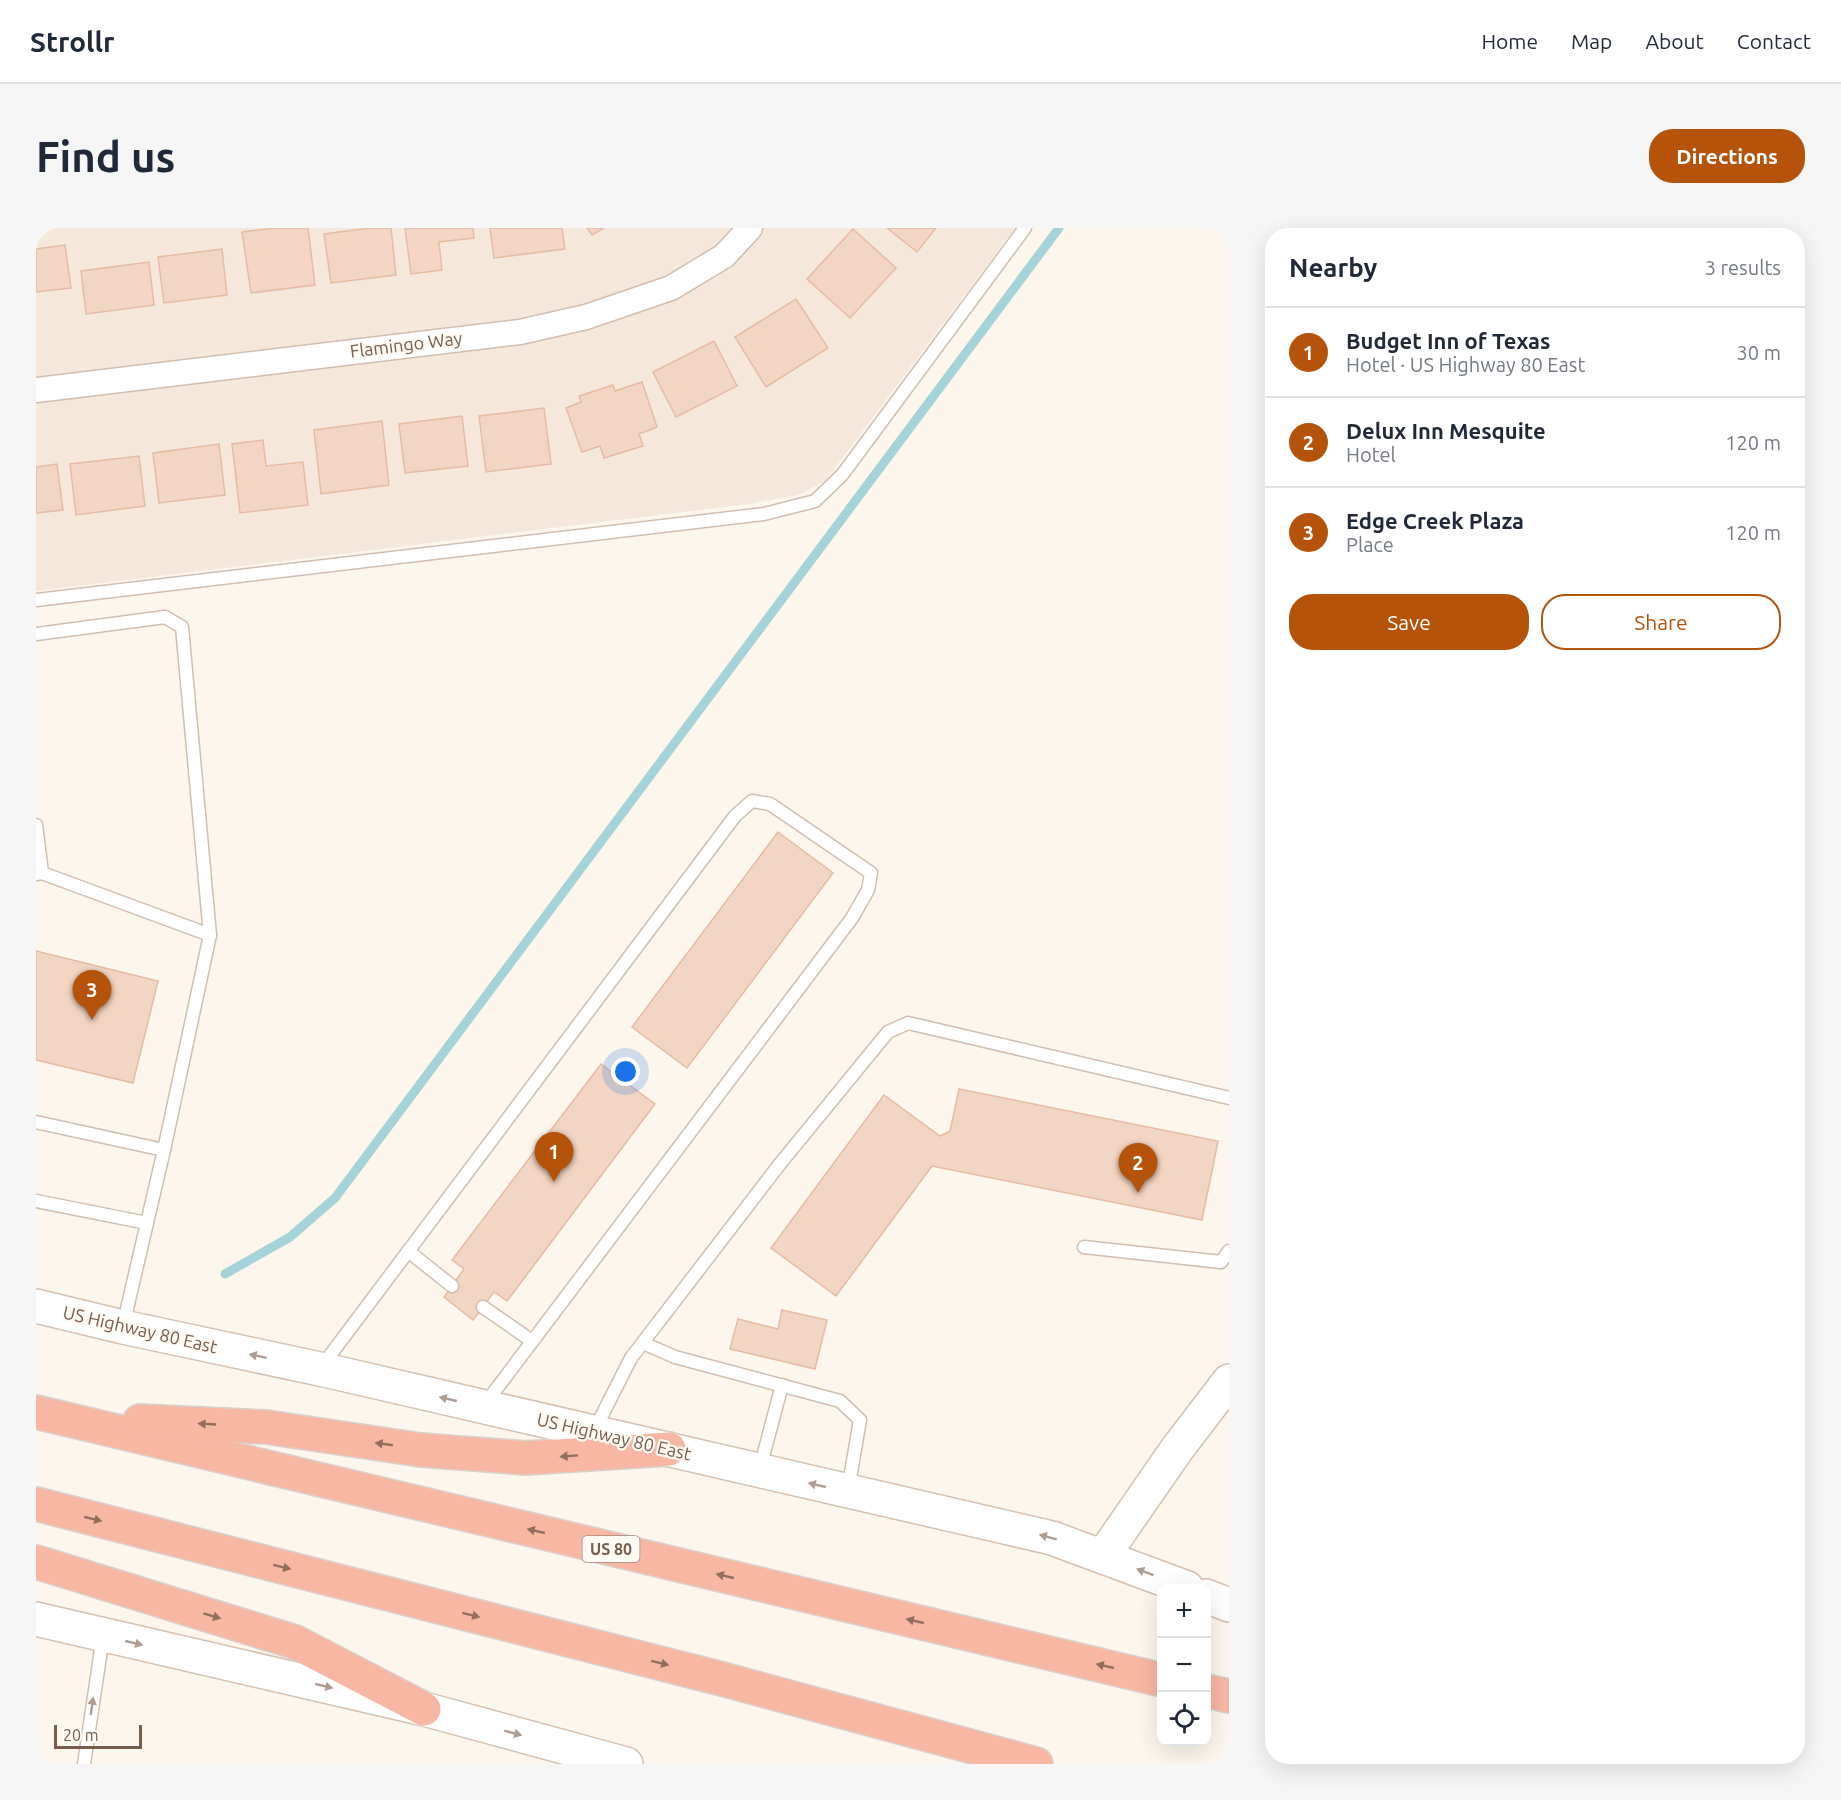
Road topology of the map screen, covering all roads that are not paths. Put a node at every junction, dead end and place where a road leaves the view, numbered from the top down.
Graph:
1 (750, 228) edge
2 (1025, 228) edge
3 (36, 390) edge
4 (36, 600) edge
5 (36, 634) edge
6 (36, 825) edge
7 (39, 874) edge
8 (210, 935) junction
9 (1229, 1098) edge
10 (36, 1122) edge
11 (164, 1150) junction
12 (36, 1201) edge
13 (147, 1223) junction
14 (1084, 1247) dead end
15 (408, 1251) junction
16 (1229, 1251) edge
17 (1225, 1265) edge
18 (452, 1286) dead end
19 (36, 1306) edge
20 (483, 1307) dead end
21 (123, 1327) junction
22 (532, 1341) junction
23 (643, 1343) junction
24 (319, 1369) junction
25 (1229, 1381) edge
26 (782, 1385) junction
27 (483, 1407) junction
28 (48, 1414) edge
29 (594, 1432) junction
30 (669, 1449) junction
31 (759, 1471) junction
32 (848, 1492) junction
33 (36, 1504) edge
34 (1103, 1556) junction
35 (36, 1562) edge
36 (1176, 1584) edge
37 (1211, 1598) edge
38 (1229, 1605) edge
39 (36, 1619) edge
40 (103, 1636) junction
41 (1157, 1679) edge
42 (1211, 1692) edge
43 (1229, 1696) edge
44 (424, 1708) junction
45 (84, 1764) edge
46 (626, 1764) edge
47 (1036, 1764) edge

1 - 3 street, Flamingo Way
2 - 4 lane
5 - 8 lane
6 - 7 lane
7 - 8 lane
8 - 11 lane
9 - 23 lane
10 - 11 lane
11 - 13 lane
12 - 13 lane
13 - 21 lane
14 - 17 lane
15 - 18 lane
15 - 22 lane
15 - 24 lane
16 - 17 lane
19 - 21 main road, US Highway 80 East
20 - 22 lane
24 -> 21 main road, US Highway 80 East
22 - 27 lane
23 - 26 lane
23 - 29 lane
27 -> 24 main road, US Highway 80 East
25 - 34 main road
26 - 31 lane
26 - 32 lane
27 - 29 main road, US Highway 80 East
30 -> 28 highway
41 -> 28 highway, US 80
29 - 30 main road, US Highway 80 East
30 - 31 main road, US Highway 80 East
32 -> 31 main road, US Highway 80 East
34 -> 32 main road, US Highway 80 East
33 -> 47 highway
36 -> 34 main road, US Highway 80 East
35 -> 44 highway
37 - 38 main road
39 - 40 main road
40 -> 44 main road
45 -> 40 lane
42 - 43 highway
44 -> 46 main road

